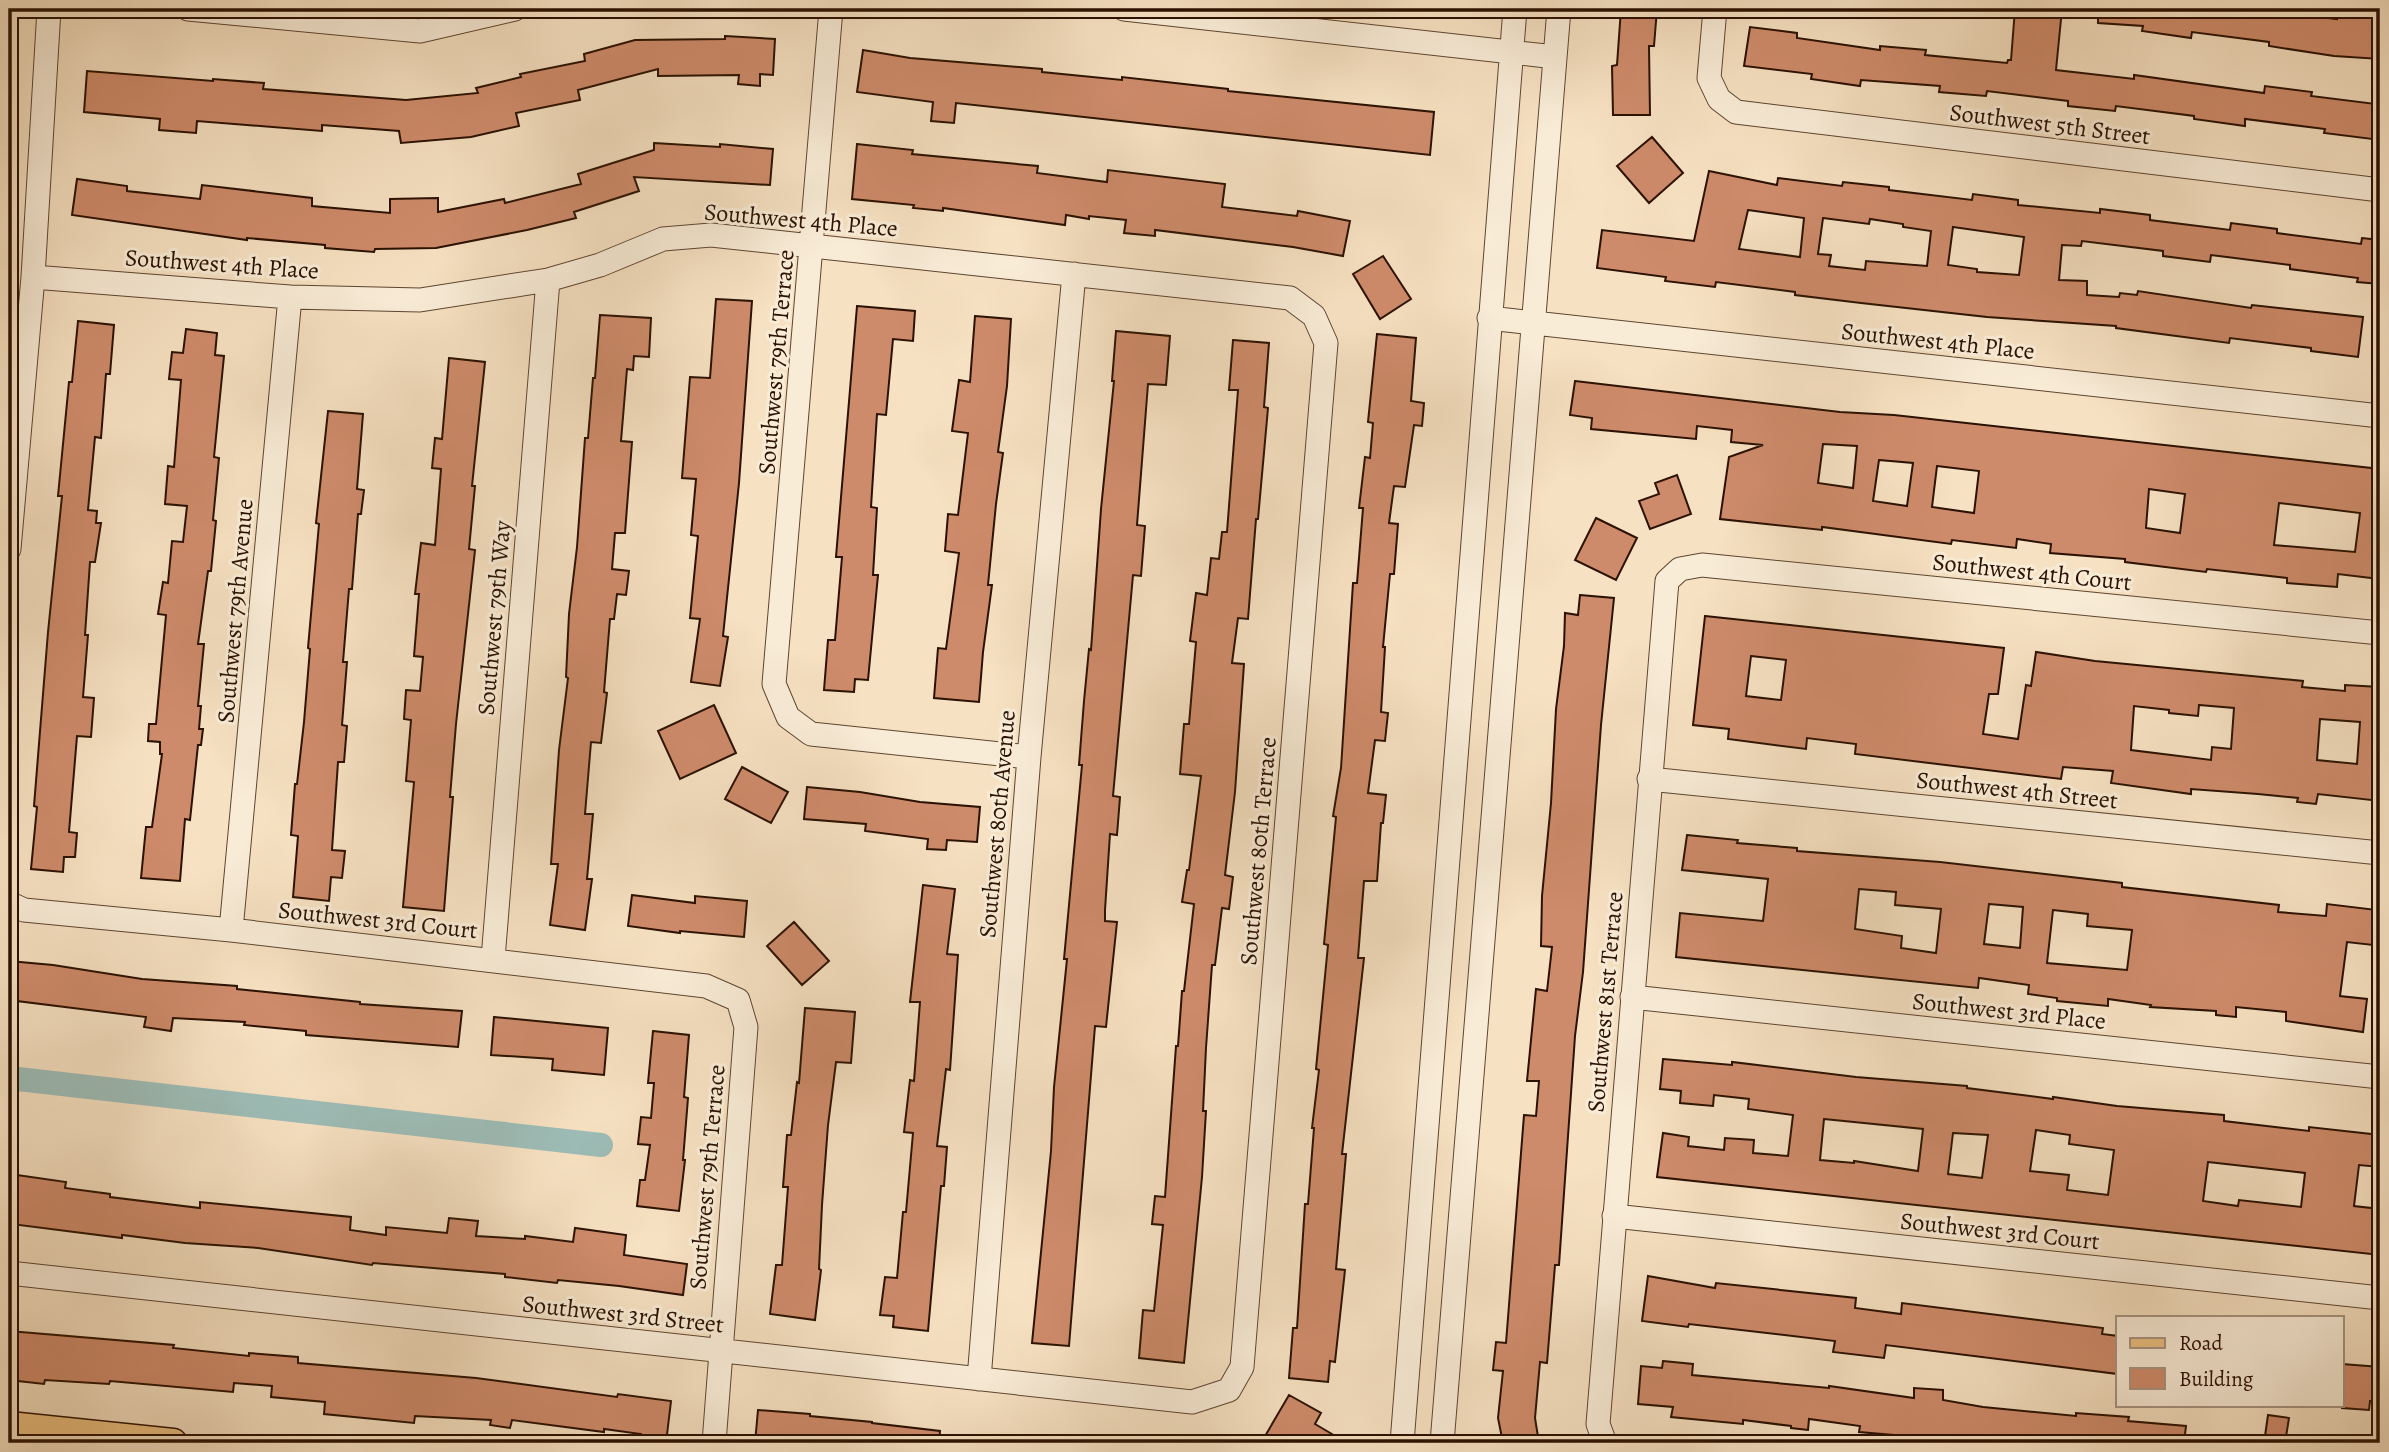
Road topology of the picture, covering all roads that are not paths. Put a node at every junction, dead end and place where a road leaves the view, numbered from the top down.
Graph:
1 (49, 9) edge
2 (188, 9) edge
3 (515, 9) edge
4 (831, 9) edge
5 (1124, 9) edge
6 (1515, 9) edge
7 (1559, 9) edge
8 (1715, 9) edge
9 (1512, 52) junction
10 (1555, 57) junction
11 (2380, 190) edge
12 (812, 246) junction
13 (1073, 274) junction
14 (33, 277) junction
15 (548, 280) junction
16 (290, 297) junction
17 (1314, 316) joint
18 (1489, 318) junction
19 (1533, 323) junction
20 (2380, 416) edge
21 (9, 549) edge
22 (1680, 569) joint
23 (2380, 633) edge
24 (1029, 757) junction
25 (1649, 779) junction
26 (2380, 853) edge
27 (9, 903) edge
28 (231, 930) junction
29 (493, 959) junction
30 (1632, 997) junction
31 (738, 1000) joint
32 (2380, 1077) edge
33 (1614, 1216) junction
34 (9, 1273) edge
35 (2380, 1298) edge
36 (720, 1351) junction
37 (979, 1379) junction
38 (1229, 1390) joint
39 (9, 1426) edge
40 (109, 1440) edge
41 (173, 1443) edge
42 (714, 1443) edge
43 (1402, 1443) edge
44 (1441, 1443) edge
45 (1605, 1443) edge

1 - 14 street
2 - 3 street
4 - 12 street, Southwest 79th Terrace
5 - 9 street
6 - 9 street
7 - 10 street
8 - 11 street, Southwest 5th Street
9 - 10 street
9 - 18 street
10 - 19 street
12 - 13 street, Southwest 4th Place
12 - 15 street, Southwest 4th Place
12 - 24 street, Southwest 79th Terrace
13 - 17 street, Southwest 4th Place
13 - 24 street, Southwest 80th Avenue
14 - 16 street, Southwest 4th Place
14 - 21 street
15 - 16 street, Southwest 4th Place
15 - 29 street, Southwest 79th Way
16 - 28 street, Southwest 79th Avenue
17 - 38 street, Southwest 80th Terrace
18 - 19 street, Southwest 4th Place
18 - 43 street
19 - 20 street, Southwest 4th Place
19 - 44 street
22 - 23 street, Southwest 4th Court
22 - 25 street, Southwest 81st Terrace
24 - 37 street, Southwest 80th Avenue
25 - 26 street, Southwest 4th Street
25 - 30 street, Southwest 81st Terrace
27 - 28 street, Southwest 3rd Court
28 - 29 street, Southwest 3rd Court
29 - 31 street, Southwest 3rd Court
30 - 32 street, Southwest 3rd Place
30 - 33 street, Southwest 81st Terrace
31 - 36 street, Southwest 79th Terrace
33 - 35 street, Southwest 3rd Court
33 - 45 street, Southwest 81st Terrace
34 - 36 street, Southwest 3rd Street
36 - 37 street, Southwest 3rd Street
36 - 42 street, Southwest 79th Terrace
37 - 38 street, Southwest 3rd Street
39 - 40 main road
40 - 41 main road

